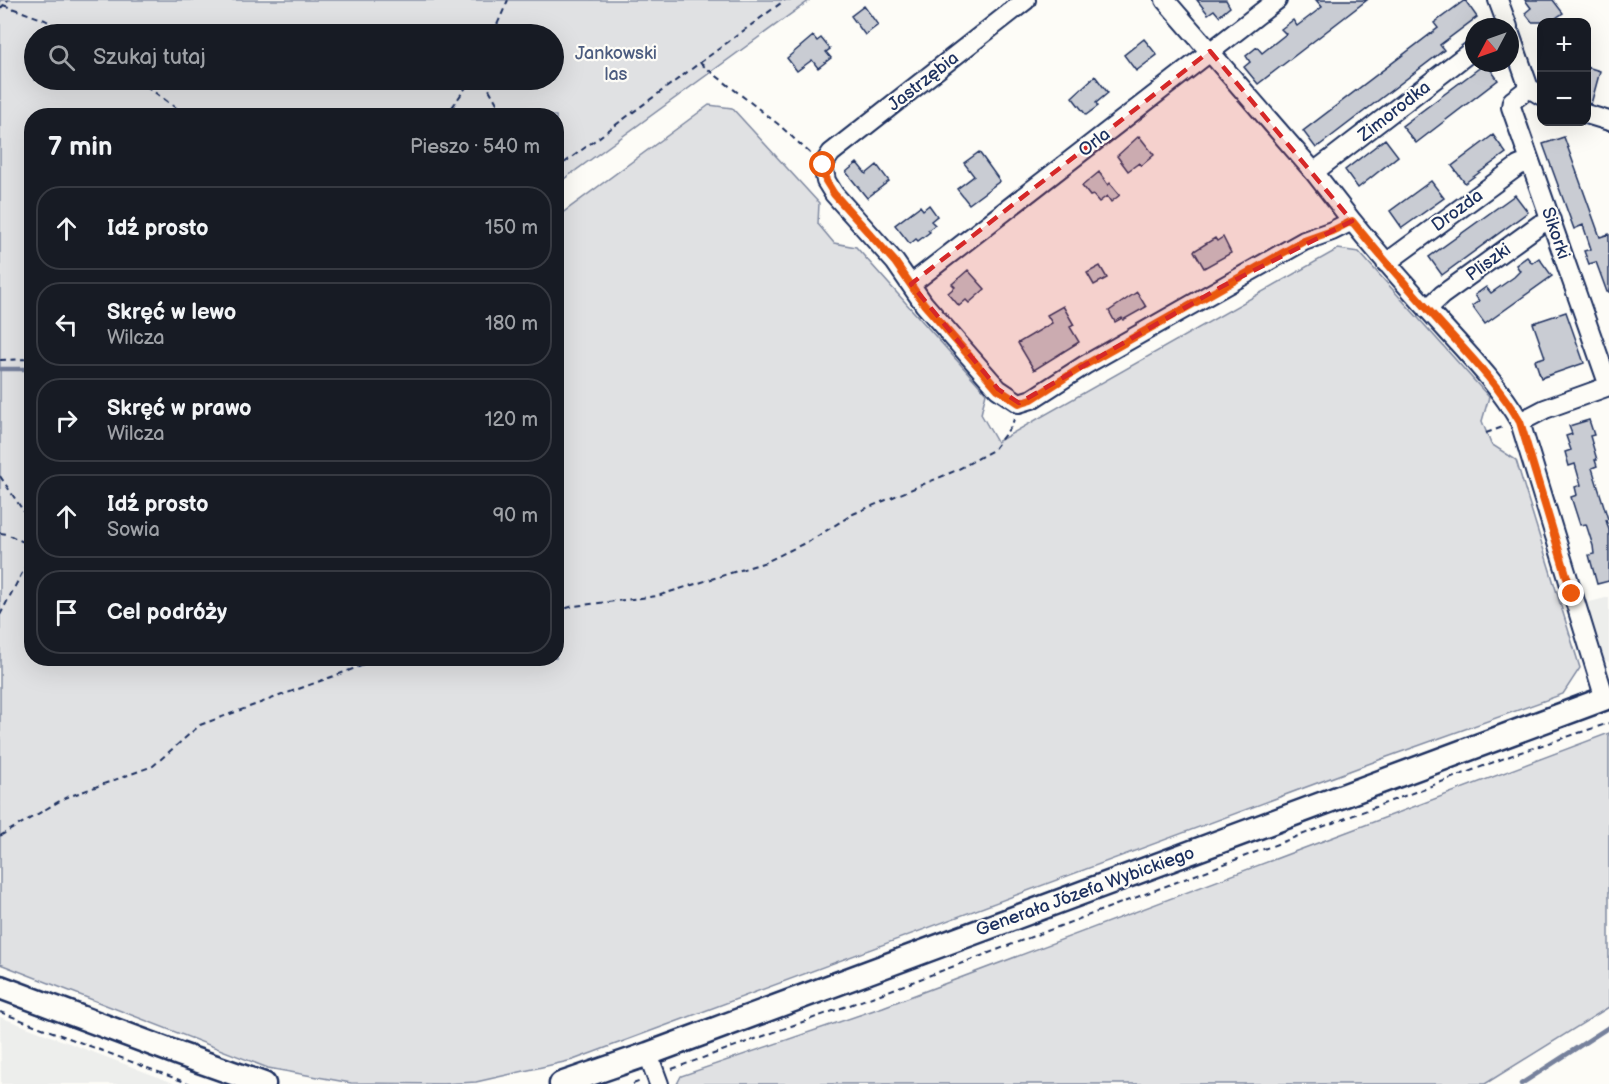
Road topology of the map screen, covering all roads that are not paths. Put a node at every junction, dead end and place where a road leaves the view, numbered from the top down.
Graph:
1 (1026, 0) edge
2 (1165, 0) edge
3 (1277, 0) edge
4 (1498, 0) edge
5 (1504, 18) edge
6 (1210, 51) junction
7 (1519, 55) edge
8 (1465, 56) edge
9 (1535, 92) edge
10 (1591, 115) edge
11 (1609, 121) edge
12 (1530, 161) junction
13 (1314, 172) junction
14 (1551, 220) junction
15 (1352, 221) junction
16 (1386, 263) junction
17 (911, 284) junction
18 (1427, 309) junction
19 (1609, 386) edge
20 (1520, 422) junction
21 (1607, 698) edge
22 (0, 987) edge
23 (654, 1071) edge
24 (264, 1084) edge
25 (561, 1084) edge

1 - 17 street, Jastrzębia
2 - 6 street
3 - 6 street, Orla
4 - 5 street
6 - 13 street
6 - 17 street, Orla
7 - 9 street
8 - 13 street, Zimorodka
9 - 12 street, Sikorki
10 - 11 street
12 - 14 street, Sikorki
12 - 16 street, Drozda
13 - 15 street
14 - 18 street, Pliszki
14 - 19 street, Sikorki
15 - 16 street
15 - 17 street
16 - 18 street
18 - 20 street
19 - 20 street
20 - 21 street
21 - 23 main road, Generała Józefa Wybickiego
22 - 24 main road
23 - 25 main road, Generała Józefa Wybickiego

